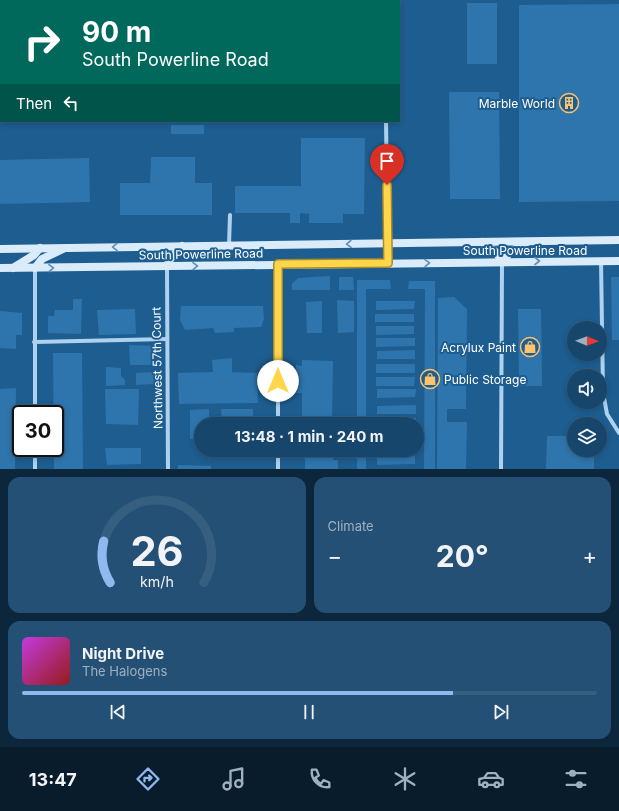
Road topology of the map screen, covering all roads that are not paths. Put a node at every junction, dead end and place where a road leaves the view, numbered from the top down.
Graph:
1 (386, 122) edge
2 (230, 215) dead end
3 (619, 240) edge
4 (524, 241) junction
5 (482, 242) junction
6 (388, 243) junction
7 (229, 245) junction
8 (182, 246) junction
9 (40, 248) junction
10 (67, 248) junction
11 (0, 249) edge
12 (601, 261) junction
13 (619, 261) edge
14 (502, 262) junction
15 (388, 263) junction
16 (278, 264) junction
17 (167, 266) junction
18 (0, 268) edge
19 (12, 268) junction
20 (36, 268) junction
21 (167, 339) junction
22 (34, 342) junction
23 (35, 405) edge
24 (278, 417) edge
25 (619, 433) edge
26 (35, 457) edge
27 (278, 457) edge
28 (35, 469) edge
29 (168, 469) edge
30 (278, 469) edge
31 (501, 469) edge

1 - 6 street
2 - 7 street
3 - 4 main road, South Powerline Road
4 - 5 main road, South Powerline Road
4 - 14 main road
5 - 6 main road, South Powerline Road
5 - 14 main road
6 -> 7 main road, South Powerline Road
6 - 15 street
7 - 8 main road, South Powerline Road
8 -> 10 main road, South Powerline Road
8 - 17 main road
9 - 10 main road, South Powerline Road
9 - 11 main road, South Powerline Road
9 - 19 main road
10 - 20 main road
12 - 13 main road, South Powerline Road
14 -> 12 main road, South Powerline Road
12 - 25 street
15 -> 14 main road, South Powerline Road
14 - 31 street
15 - 16 main road, South Powerline Road
17 -> 16 main road, South Powerline Road
16 - 24 street
20 -> 17 main road, South Powerline Road
17 - 21 street, Northwest 57th Court
18 - 19 main road, South Powerline Road
19 - 20 main road, South Powerline Road
20 - 22 street
21 - 22 street
21 - 29 street, Northwest 57th Court
22 - 23 street
26 - 28 street
27 - 30 street

